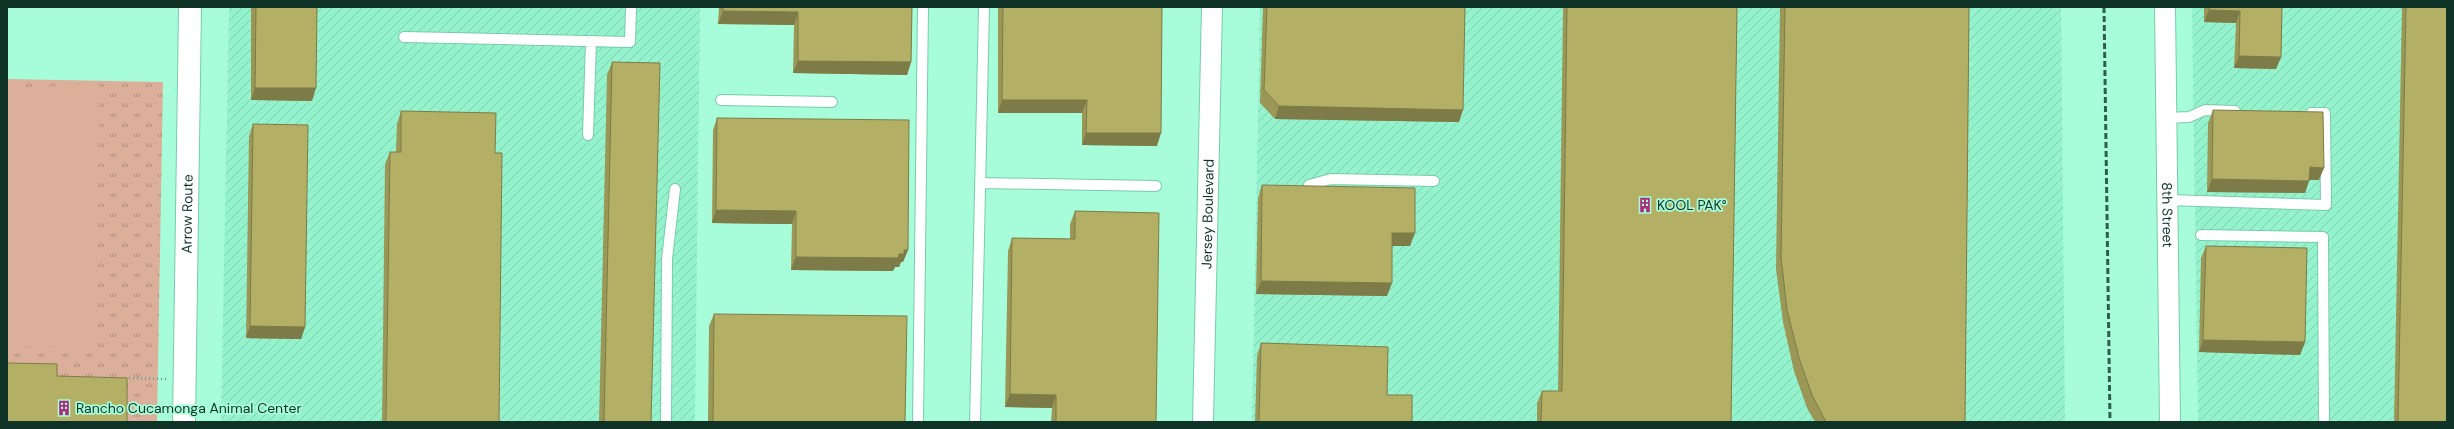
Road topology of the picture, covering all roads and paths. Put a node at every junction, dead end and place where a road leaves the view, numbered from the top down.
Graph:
1 (190, 7) edge
2 (631, 7) edge
3 (923, 7) edge
4 (984, 7) edge
5 (1212, 7) edge
6 (2165, 7) edge
7 (404, 37) dead end
8 (591, 41) junction
9 (721, 100) dead end
10 (832, 102) dead end
11 (2243, 111) edge
12 (2303, 113) edge
13 (2166, 118) junction
14 (588, 135) dead end
15 (1434, 181) dead end
16 (980, 183) junction
17 (1309, 185) edge
18 (1156, 186) dead end
19 (675, 189) dead end
20 (2167, 200) junction
21 (2202, 235) dead end
22 (123, 378) edge
23 (184, 379) junction
24 (184, 422) edge
25 (666, 422) edge
26 (918, 422) edge
27 (975, 422) edge
28 (1204, 422) edge
29 (2170, 422) edge
30 (2324, 422) edge

1 - 23 main road, Arrow Route
2 - 8 lane
3 - 26 lane
4 - 16 lane
5 - 28 street, Jersey Boulevard
6 - 13 street, 8th Street
7 - 8 lane
8 - 14 lane
9 - 10 lane
11 - 13 lane
12 - 20 lane
13 - 20 street, 8th Street
15 - 17 lane
16 - 18 lane
16 - 27 lane
19 - 25 lane
20 - 29 street, 8th Street
21 - 30 lane
22 - 23 path
23 - 24 main road, Arrow Route

